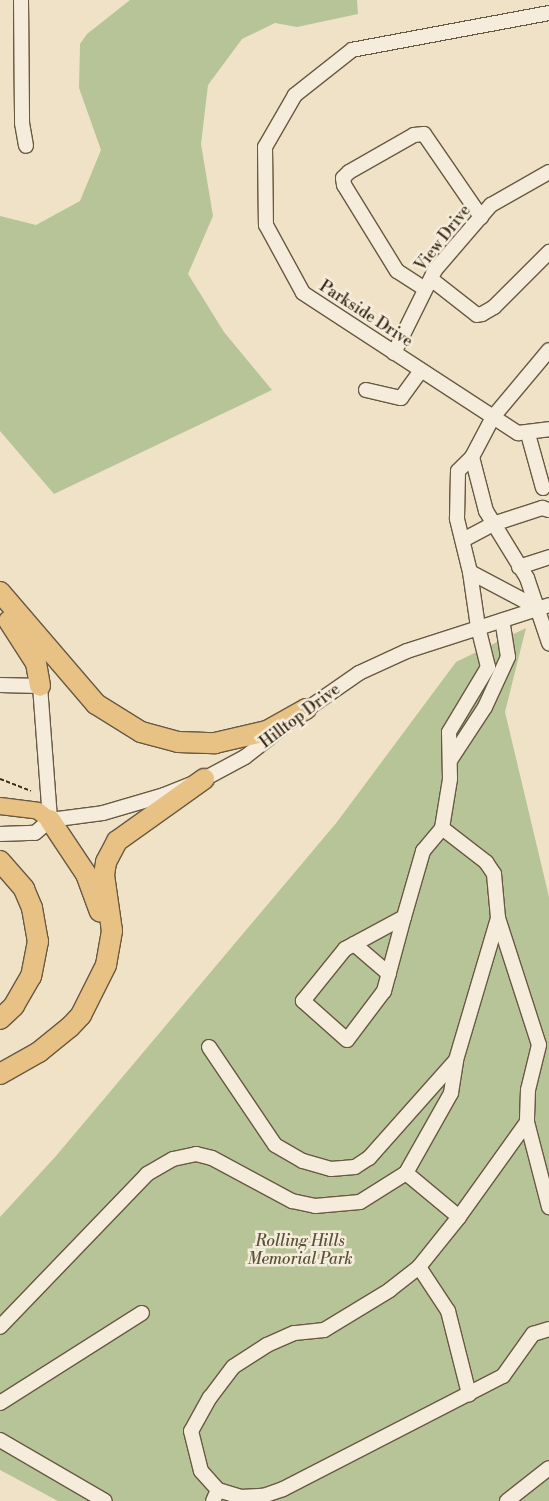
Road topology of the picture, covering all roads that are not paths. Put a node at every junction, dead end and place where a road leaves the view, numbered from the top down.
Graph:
1 (21, 0) edge
2 (34, 0) edge
3 (549, 13) edge
4 (22, 14) junction
5 (26, 146) dead end
6 (549, 172) edge
7 (481, 217) junction
8 (549, 252) edge
9 (428, 284) junction
10 (549, 350) edge
11 (394, 353) junction
12 (421, 370) junction
13 (366, 390) dead end
14 (494, 417) junction
15 (549, 429) edge
16 (528, 434) junction
17 (472, 457) junction
18 (543, 488) dead end
19 (547, 507) edge
20 (493, 524) junction
21 (463, 540) junction
22 (549, 557) edge
23 (520, 567) junction
24 (470, 572) junction
25 (0, 592) edge
26 (544, 607) edge
27 (0, 609) edge
28 (502, 620) junction
29 (478, 627) junction
30 (549, 643) edge
31 (0, 685) edge
32 (40, 686) junction
33 (306, 709) junction
34 (451, 759) junction
35 (204, 779) junction
36 (0, 806) edge
37 (50, 820) junction
38 (442, 828) junction
39 (0, 834) edge
40 (0, 861) edge
41 (404, 917) junction
42 (498, 918) junction
43 (354, 944) junction
44 (389, 974) junction
45 (95, 988) junction
46 (0, 1019) edge
47 (209, 1047) dead end
48 (456, 1060) junction
49 (0, 1074) edge
50 (527, 1122) junction
51 (406, 1173) junction
52 (549, 1206) edge
53 (459, 1217) junction
54 (419, 1266) junction
55 (142, 1313) dead end
56 (0, 1327) edge
57 (549, 1329) edge
58 (469, 1394) junction
59 (0, 1403) edge
60 (0, 1440) edge
61 (549, 1468) edge
62 (216, 1496) edge
63 (105, 1501) edge
64 (507, 1501) edge

1 - 4 street
2 - 4 street
3 - 11 street, Parkside Drive
4 - 5 street
6 - 7 street, View Drive
7 - 9 street, View Drive
7 - 9 street
8 - 9 street
9 - 11 street, View Drive
10 - 14 street
11 - 12 street, Parkside Drive
12 - 13 street
12 - 14 street, Parkside Drive
14 - 16 street, Parkside Drive
14 - 17 street
15 - 16 street
16 - 18 street
17 - 20 street
17 - 21 street
19 - 20 street
20 - 21 street
20 - 23 street
21 - 24 street
22 - 23 street
23 - 26 street
24 - 26 street
24 - 29 street
25 - 33 highway
26 - 28 street, Hilltop Drive
26 - 30 street
27 - 32 highway
28 - 29 street, Hilltop Drive
28 - 34 street
29 - 33 street, Hilltop Drive
29 - 34 street
31 - 32 street
32 - 37 street
33 - 35 street, Hilltop Drive
34 - 38 street
35 - 37 street, Hilltop Drive
35 - 45 highway
36 - 37 main road
37 - 39 street, Hilltop Drive
37 - 45 highway
38 - 41 street
38 - 42 street
40 - 46 highway
41 - 43 street
41 - 44 street
42 - 48 street
42 - 50 street
43 - 44 street
43 - 44 street
45 - 49 highway
47 - 48 street
48 - 51 street
50 - 52 street
50 - 53 street
51 - 53 street
51 - 56 street
53 - 54 street
54 - 58 street
54 - 62 street
55 - 59 street
57 - 58 street
58 - 62 street
60 - 63 street
61 - 64 street

